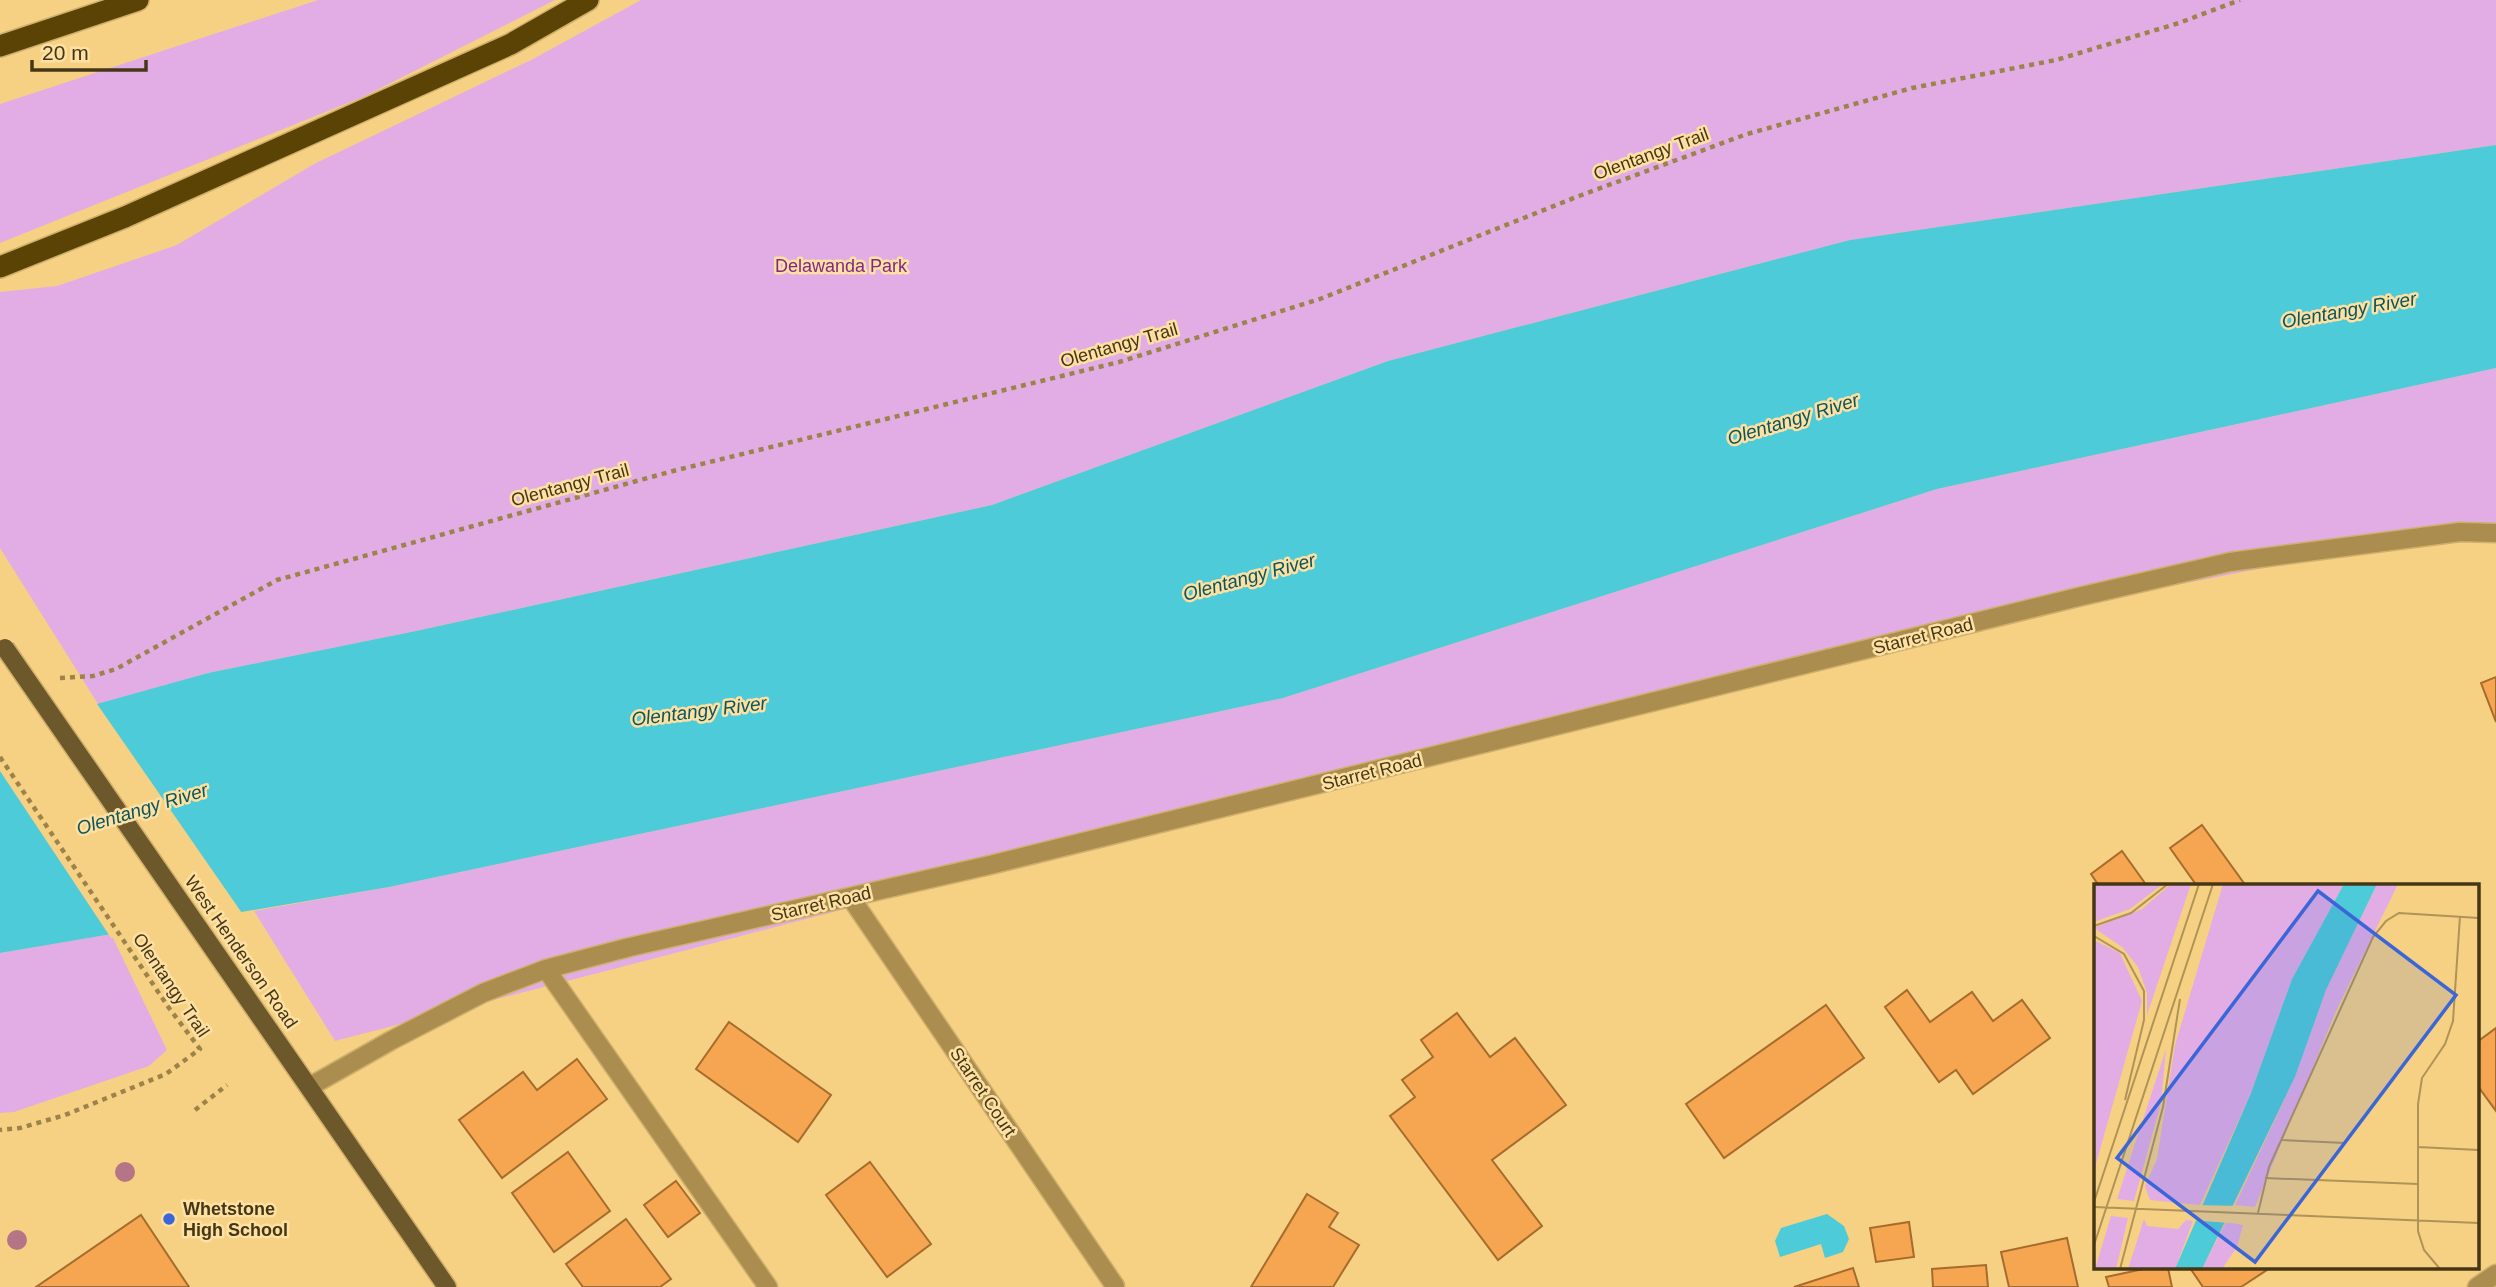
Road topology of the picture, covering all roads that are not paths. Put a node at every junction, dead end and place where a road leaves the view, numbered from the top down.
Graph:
1 (138, 0) edge
2 (588, 0) edge
3 (0, 46) edge
4 (0, 267) edge
5 (2496, 533) edge
6 (3, 645) edge
7 (850, 898) junction
8 (546, 969) junction
9 (309, 1087) junction
10 (2496, 1274) edge
11 (1115, 1286) edge
12 (447, 1287) edge
13 (768, 1287) edge
14 (2477, 1287) edge

1 - 3 highway
2 - 4 highway
5 - 7 street, Starret Road
6 - 9 main road, West Henderson Road, bridge
7 - 8 street, Starret Road
7 - 11 street, Starret Court
8 - 9 street, Starret Road
8 - 13 street
9 - 12 main road, West Henderson Road
10 - 14 street

